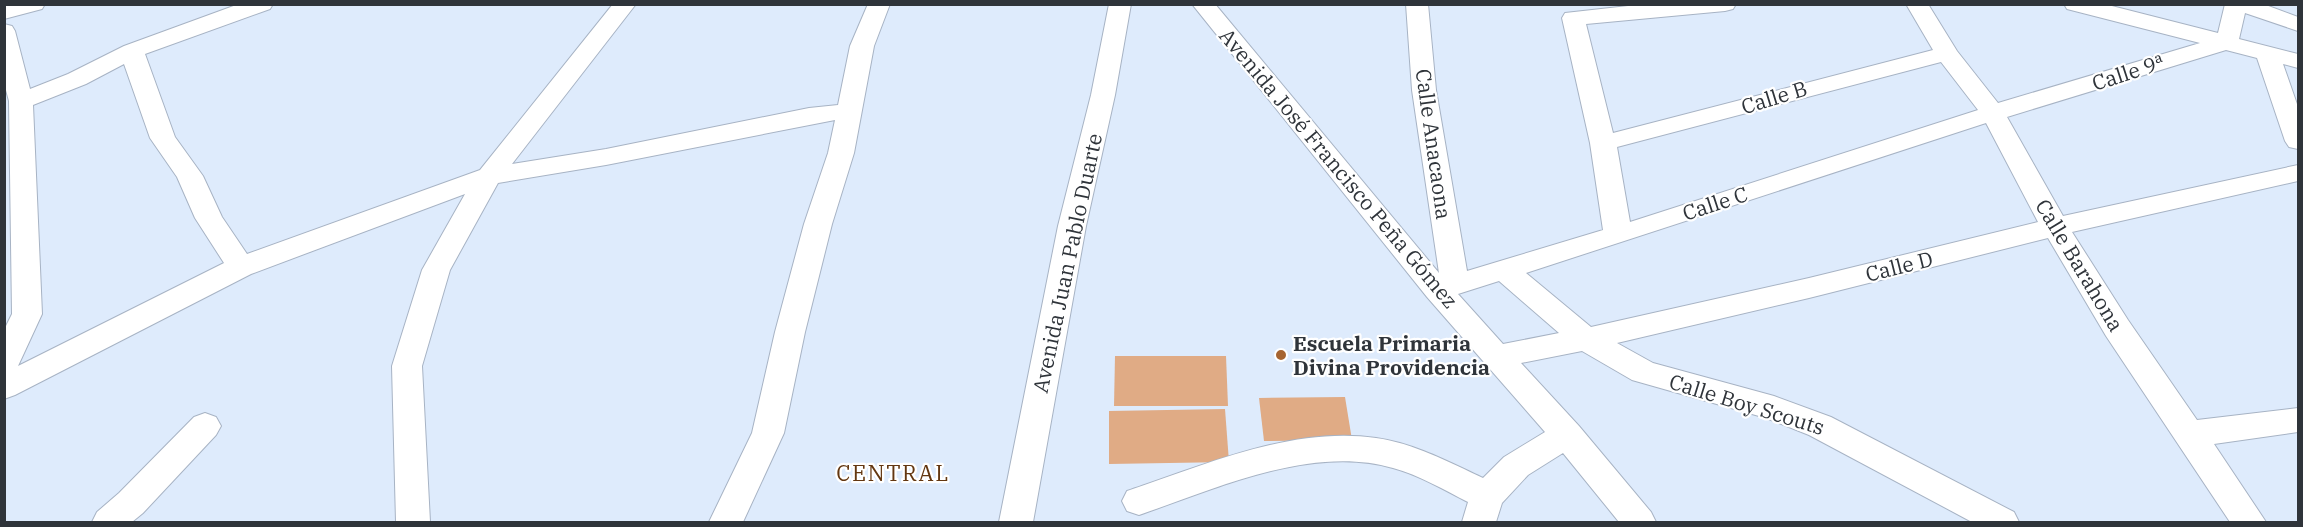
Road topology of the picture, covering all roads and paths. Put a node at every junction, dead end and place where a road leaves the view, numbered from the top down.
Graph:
1 (34, 4) edge
2 (262, 4) edge
3 (625, 4) edge
4 (879, 4) edge
5 (1120, 4) edge
6 (1203, 4) edge
7 (1417, 4) edge
8 (1725, 4) edge
9 (1917, 4) edge
10 (2075, 4) edge
11 (2238, 4) edge
12 (1636, 8) edge
13 (4, 12) edge
14 (2298, 24) edge
15 (4, 31) edge
16 (2227, 42) junction
17 (132, 51) junction
18 (2268, 52) junction
19 (1947, 54) junction
20 (2298, 61) edge
21 (21, 101) junction
22 (849, 111) junction
23 (1993, 113) junction
24 (2298, 141) edge
25 (1603, 143) junction
26 (2298, 173) edge
27 (489, 176) junction
28 (2055, 227) junction
29 (1617, 235) junction
30 (241, 267) junction
31 (1503, 269) junction
32 (1446, 287) junction
33 (1586, 339) junction
34 (1498, 356) junction
35 (4, 364) edge
36 (4, 387) edge
37 (2298, 420) edge
38 (205, 426) dead end
39 (2190, 434) junction
40 (1568, 435) junction
41 (1139, 501) dead end
42 (1483, 509) edge
43 (109, 522) edge
44 (413, 522) edge
45 (726, 522) edge
46 (1016, 522) edge
47 (1639, 522) edge
48 (2002, 522) edge
49 (2249, 522) edge

1 - 13 street
2 - 17 street
3 - 27 street
4 - 22 street
5 - 46 street, Avenida Juan Pablo Duarte
6 - 32 street, Avenida José Francisco Peña Gómez
7 - 32 street, Calle Anacaona
8 - 12 street
9 - 19 street, Calle Barahona
10 - 16 street
11 - 14 street
11 - 16 street
12 - 25 street
15 - 21 street
16 - 18 street
16 - 23 street, Calle 9ª
17 - 21 street
17 - 30 street
18 - 20 street
18 - 24 street
19 - 23 street, Calle Barahona
19 - 25 street, Calle B
21 - 35 street
22 - 27 street
22 - 45 street
23 - 28 street, Calle Barahona
23 - 29 street, Calle C
25 - 29 street
26 - 28 street, Calle D
27 - 30 street
27 - 44 street
28 - 33 street, Calle D
28 - 39 street, Calle Barahona
29 - 31 street, Calle C
30 - 36 street
31 - 32 street, Calle C
31 - 33 street, Calle Boy Scouts
32 - 34 street, Avenida José Francisco Peña Gómez
33 - 34 street, Calle D
33 - 48 street, Calle Boy Scouts
34 - 40 street, Avenida José Francisco Peña Gómez
37 - 39 street
38 - 43 street
39 - 49 street, Calle Barahona
40 - 42 street
40 - 47 street, Avenida José Francisco Peña Gómez
41 - 42 street

